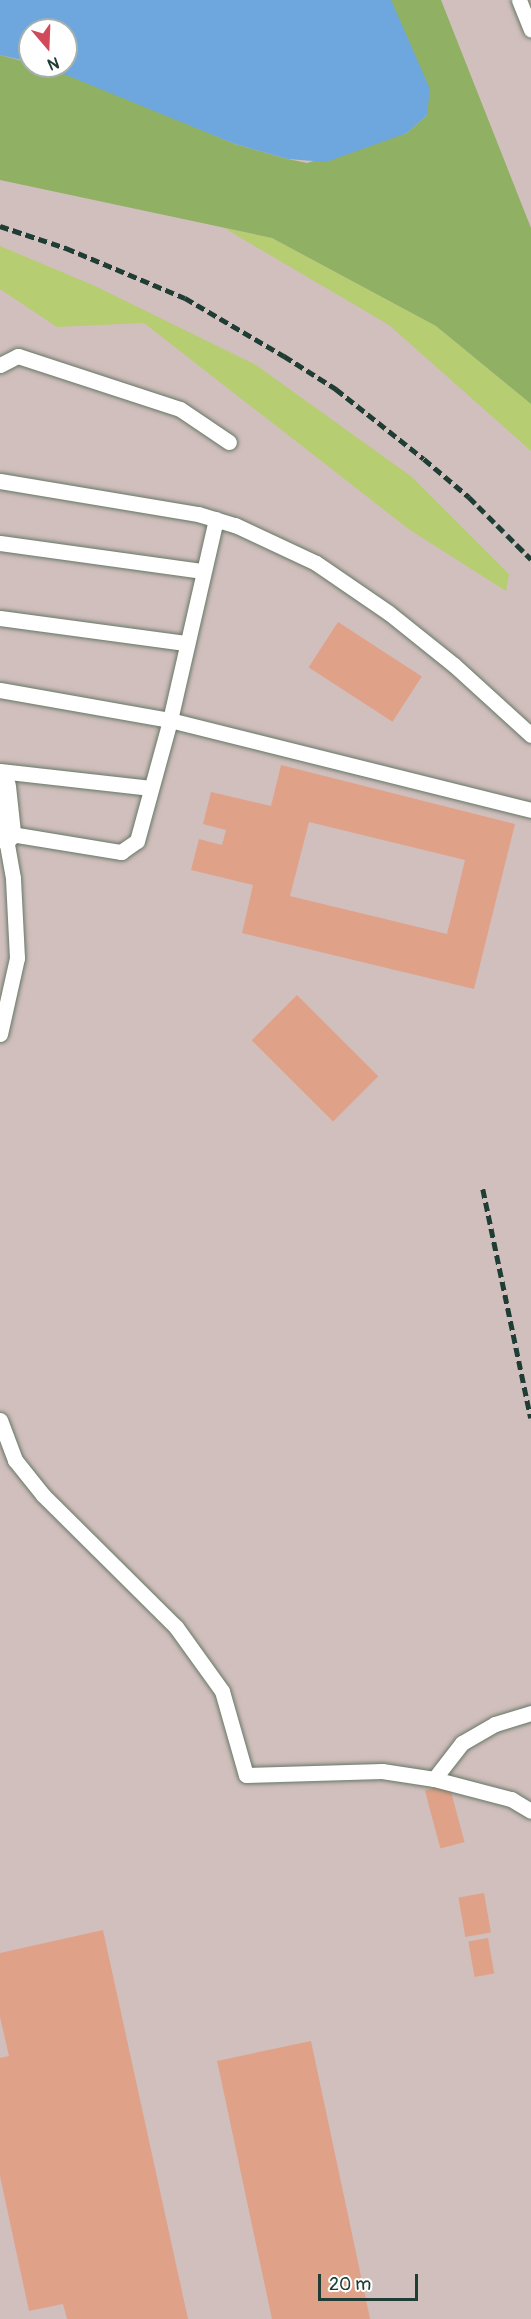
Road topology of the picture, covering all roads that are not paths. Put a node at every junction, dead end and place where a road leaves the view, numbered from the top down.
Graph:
1 (519, 0) edge
2 (531, 30) edge
3 (0, 365) edge
4 (229, 442) dead end
5 (0, 481) edge
6 (216, 519) junction
7 (0, 543) edge
8 (203, 571) junction
9 (0, 618) edge
10 (186, 643) junction
11 (0, 690) edge
12 (170, 720) junction
13 (531, 735) edge
14 (0, 771) edge
15 (0, 787) edge
16 (151, 788) junction
17 (531, 810) edge
18 (5, 833) junction
19 (0, 1034) edge
20 (0, 1420) edge
21 (531, 1713) edge
22 (434, 1779) junction
23 (531, 1811) edge

1 - 2 lane
3 - 4 lane
5 - 6 lane
6 - 8 lane
6 - 13 lane
7 - 8 lane
8 - 10 lane
9 - 10 lane
10 - 12 lane
11 - 12 lane
12 - 16 lane
12 - 17 lane
14 - 16 lane
15 - 18 street
16 - 18 lane
18 - 19 lane
20 - 22 lane
21 - 22 lane
22 - 23 lane

